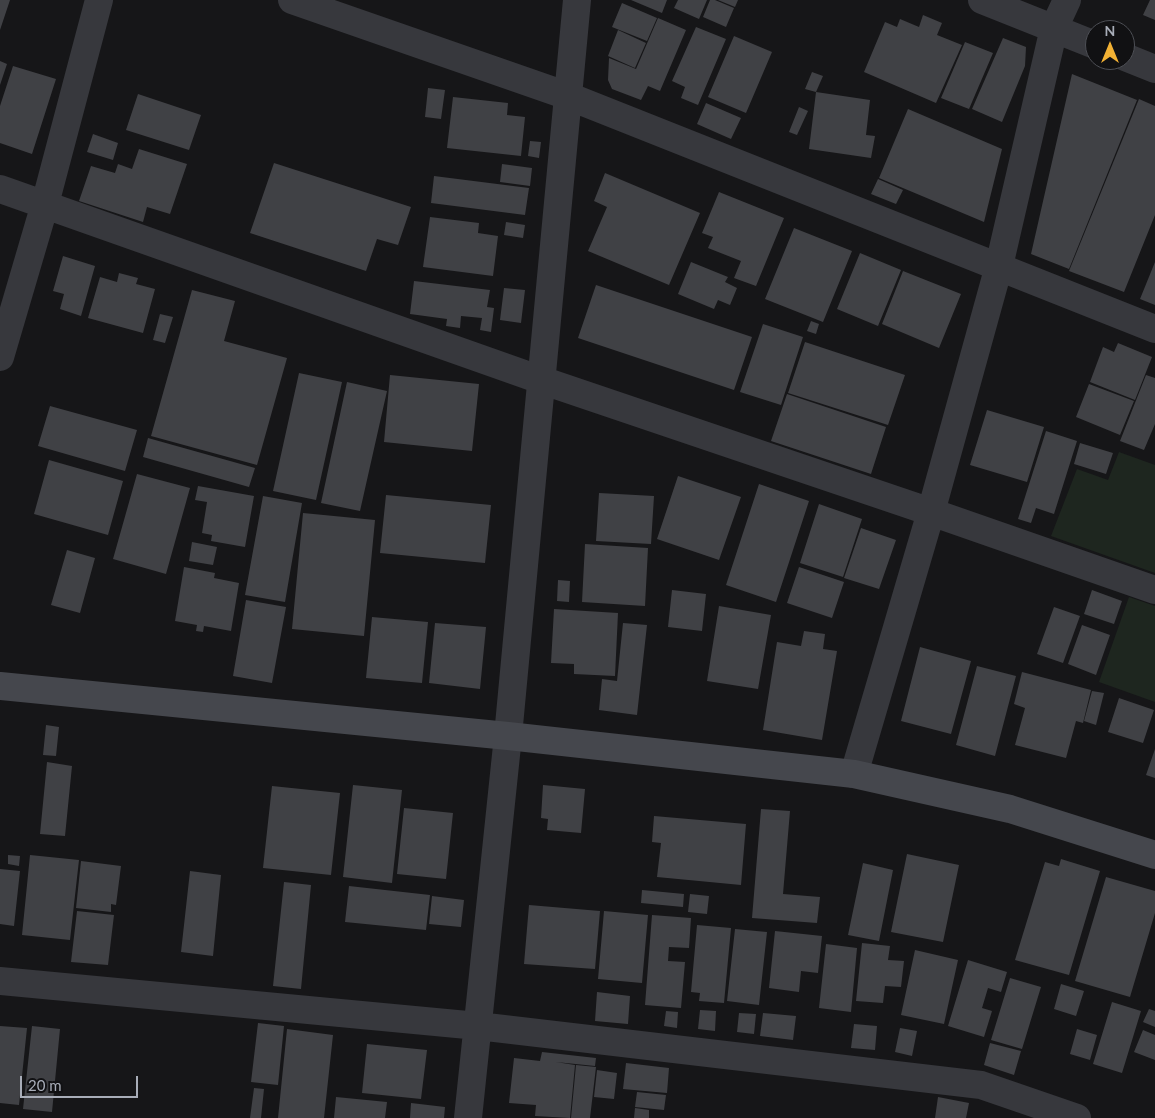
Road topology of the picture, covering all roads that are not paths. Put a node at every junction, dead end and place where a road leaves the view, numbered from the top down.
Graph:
1 (99, 0) edge
2 (292, 0) edge
3 (577, 0) edge
4 (982, 0) edge
5 (1067, 0) edge
6 (1054, 28) junction
7 (1085, 41) edge
8 (1135, 61) edge
9 (1155, 69) edge
10 (568, 96) junction
11 (0, 189) edge
12 (45, 204) junction
13 (999, 266) junction
14 (1155, 329) edge
15 (0, 357) edge
16 (541, 380) junction
17 (931, 512) junction
18 (1155, 590) edge
19 (0, 686) edge
20 (508, 736) junction
21 (854, 774) junction
22 (1155, 855) edge
23 (0, 982) edge
24 (478, 1026) junction
25 (468, 1118) edge
26 (1077, 1118) edge

1 - 12 street
2 - 10 street
3 - 10 street
4 - 6 street
5 - 6 street
6 - 7 street
6 - 13 street
8 - 9 street
10 - 13 street
10 - 16 street
11 - 12 street
12 - 15 street
12 - 16 street
13 - 14 street
13 - 17 street
16 - 17 street
16 - 20 street
17 - 18 street
17 - 21 street
19 - 20 street
20 - 21 street
20 - 24 street
21 - 22 street
23 - 24 street
24 - 25 street
24 - 26 street

